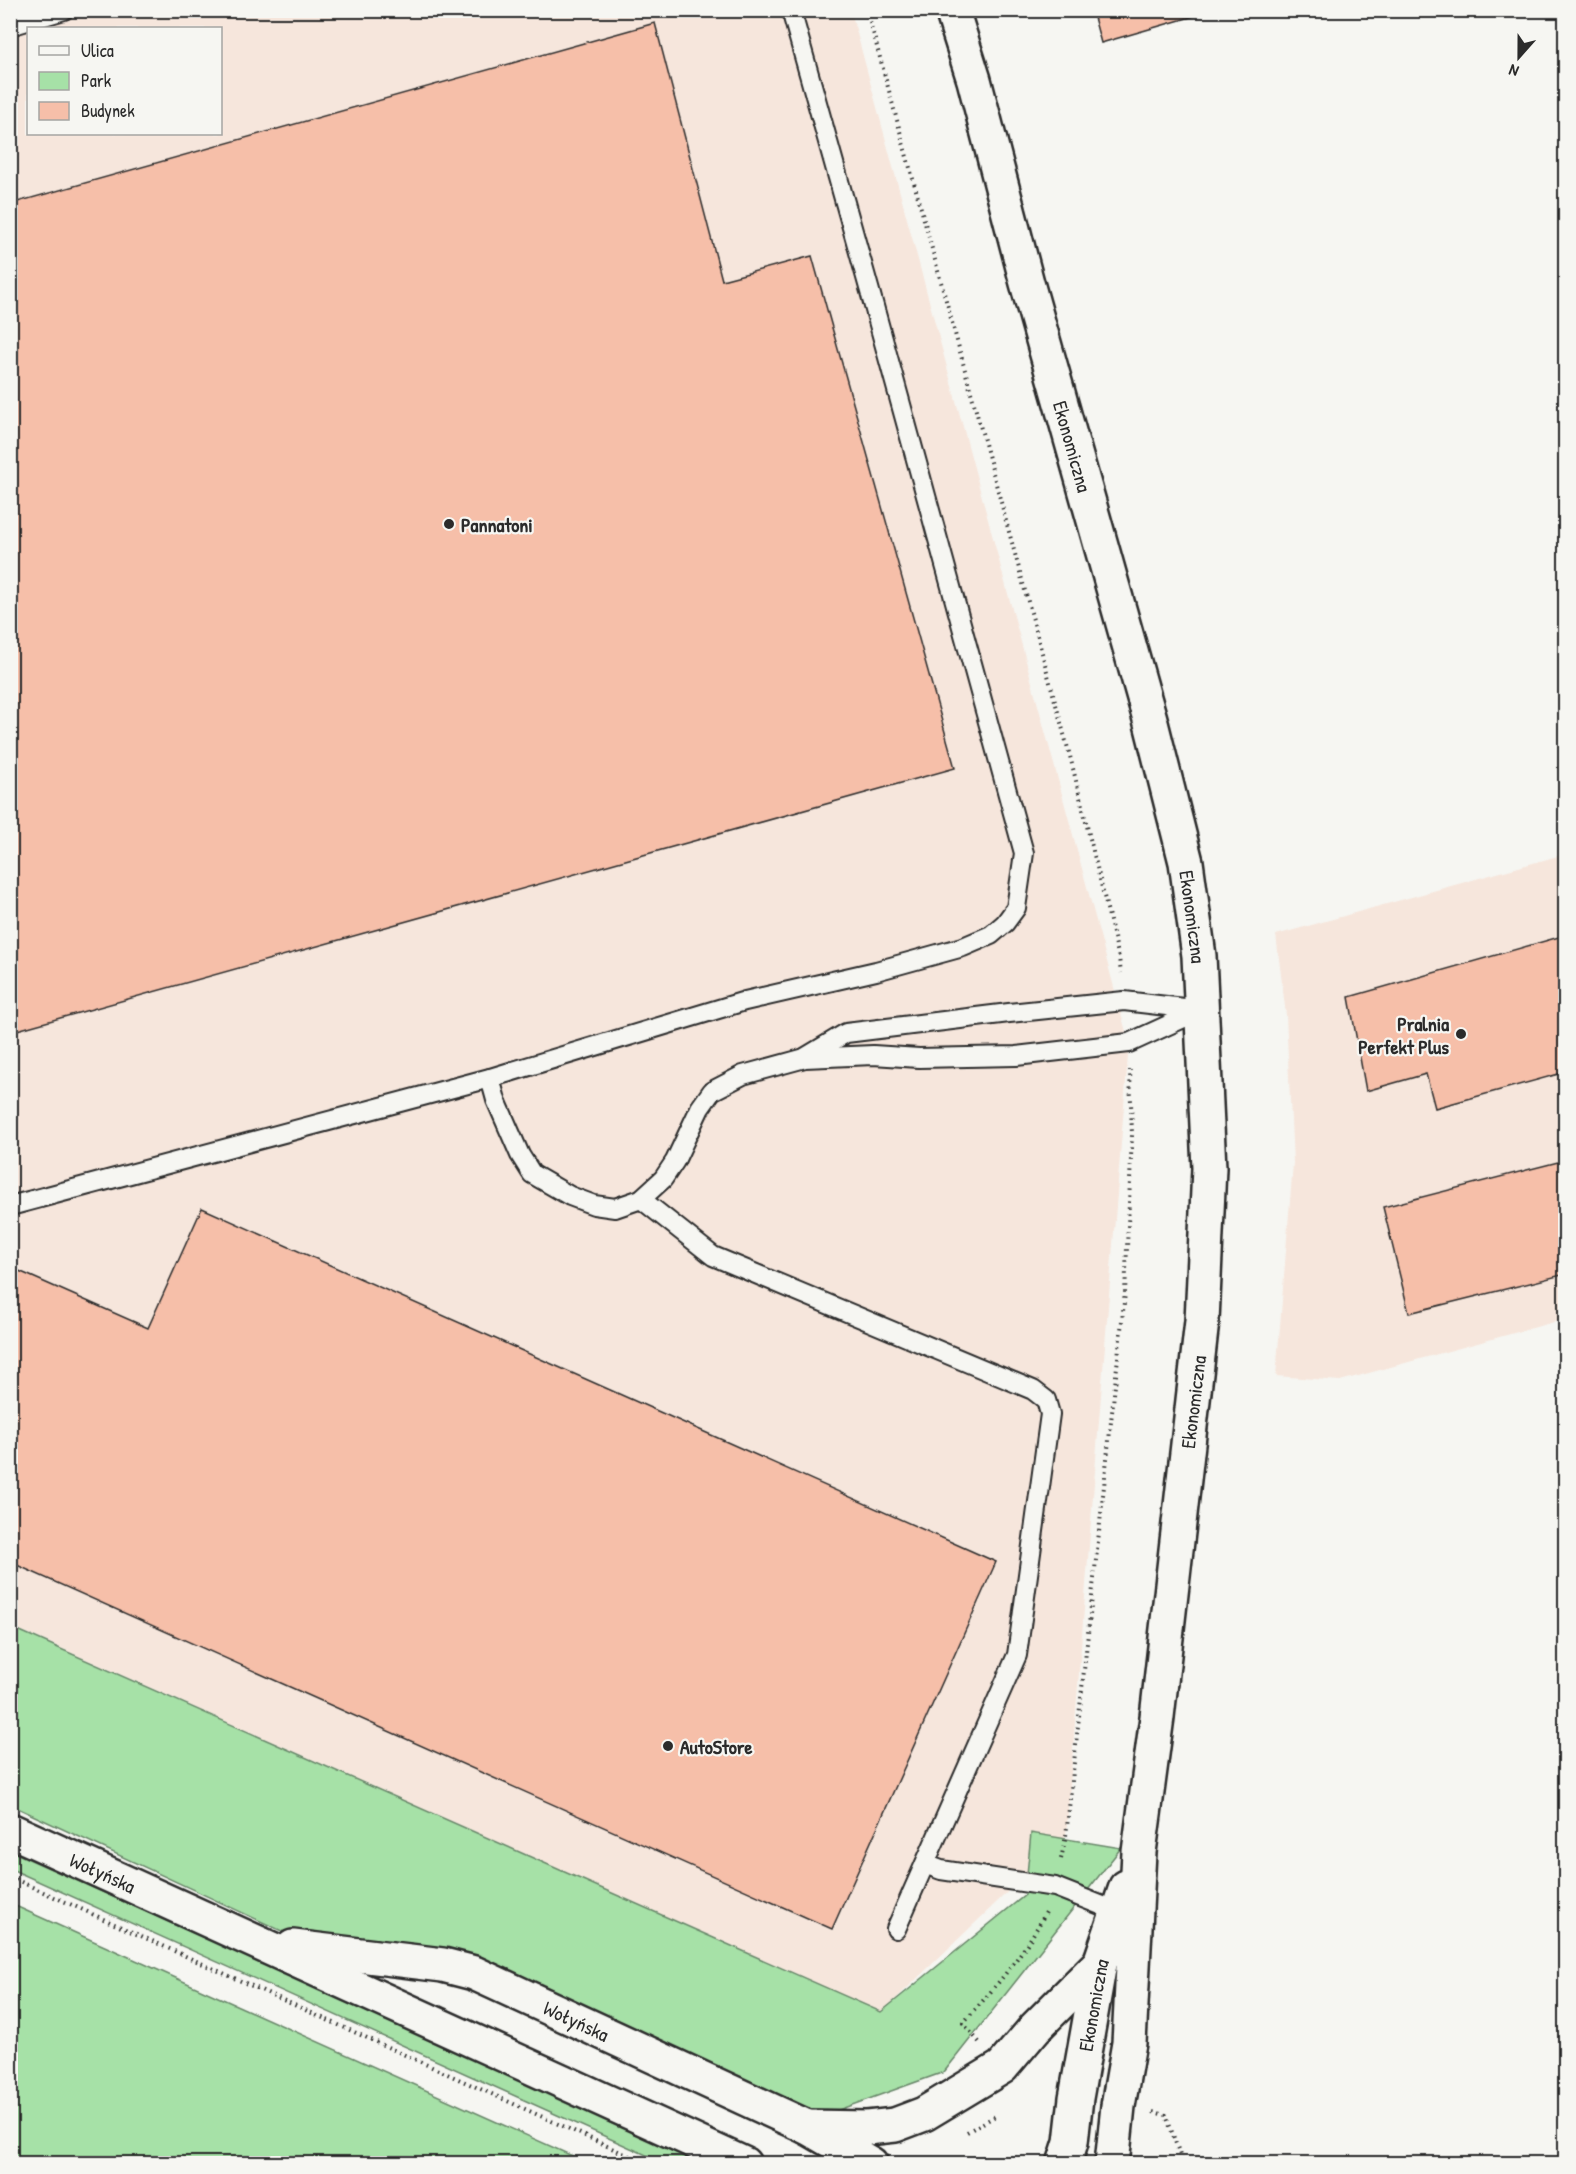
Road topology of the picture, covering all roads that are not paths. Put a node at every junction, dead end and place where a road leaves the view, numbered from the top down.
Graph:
1 (64, 10) edge
2 (790, 10) edge
3 (952, 10) edge
4 (10, 26) edge
5 (1201, 1010) junction
6 (805, 1058) junction
7 (490, 1078) junction
8 (641, 1200) junction
9 (10, 1206) edge
10 (10, 1830) edge
11 (1138, 1852) junction
12 (925, 1864) junction
13 (1118, 1912) junction
14 (896, 1929) dead end
15 (262, 1944) junction
16 (1100, 1963) junction
17 (807, 2127) junction
18 (744, 2163) edge
19 (871, 2163) edge
20 (1064, 2163) edge
21 (1112, 2163) edge

1 - 4 lane
2 - 7 lane
3 - 5 street, Ekonomiczna
5 - 6 lane
5 - 6 lane
5 - 11 street, Ekonomiczna
6 - 8 lane
7 - 8 lane
7 - 9 lane
8 - 12 lane
10 - 15 street, Wołyńska
11 - 13 street, Ekonomiczna
11 - 21 street, Ekonomiczna
12 - 13 lane
12 - 14 lane
13 - 16 street, Ekonomiczna
15 - 17 street, Wołyńska
15 - 18 street, Wołyńska
16 - 17 street
16 - 20 street, Ekonomiczna
17 - 19 street, Wołyńska

